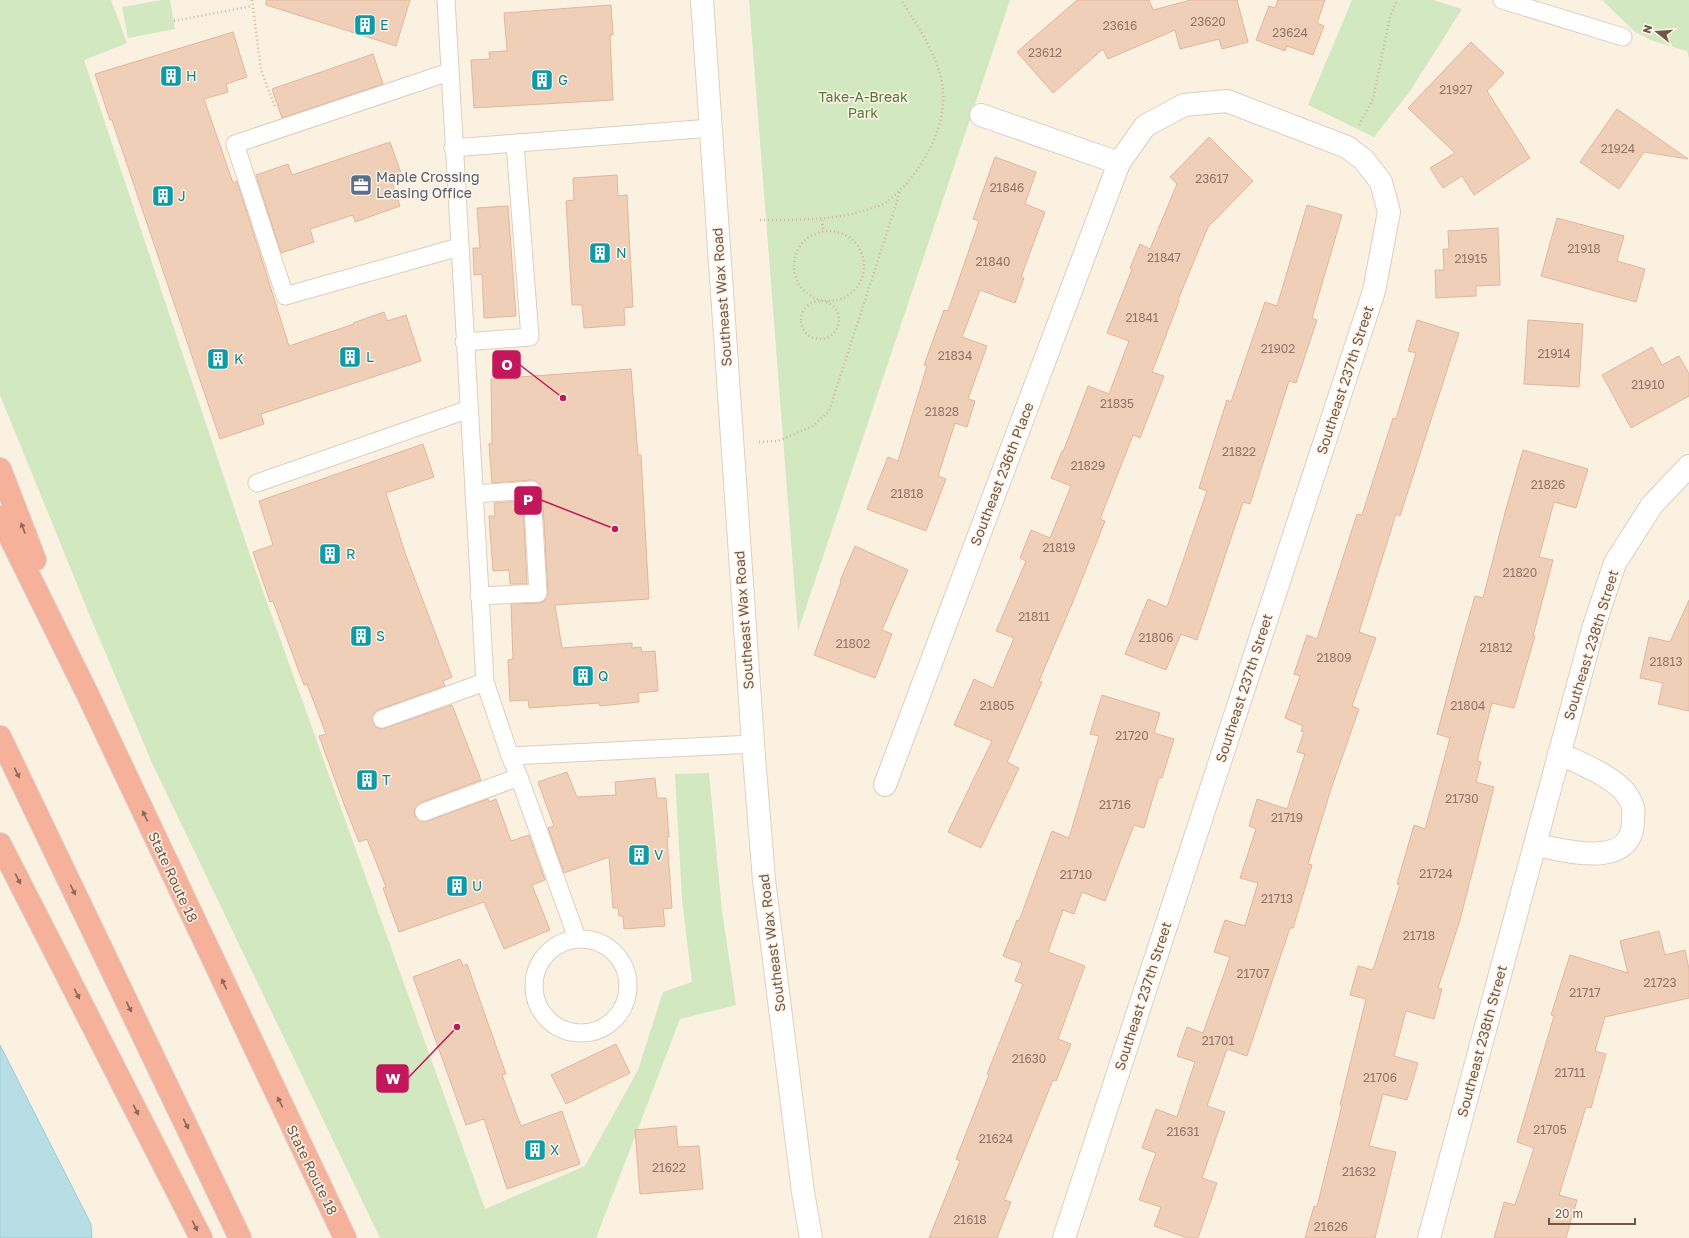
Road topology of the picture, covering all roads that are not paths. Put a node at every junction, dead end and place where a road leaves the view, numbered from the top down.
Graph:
1 (446, 0) edge
2 (452, 0) edge
3 (702, 0) edge
4 (1502, 0) edge
5 (1623, 37) dead end
6 (449, 72) junction
7 (982, 115) dead end
8 (711, 128) junction
9 (515, 143) junction
10 (453, 148) junction
11 (1119, 163) junction
12 (459, 247) junction
13 (464, 342) junction
14 (469, 410) junction
15 (1689, 466) edge
16 (0, 469) edge
17 (257, 483) dead end
18 (474, 494) junction
19 (0, 517) edge
20 (479, 596) junction
21 (485, 682) junction
22 (88, 695) junction
23 (382, 719) dead end
24 (0, 738) edge
25 (753, 744) junction
26 (1559, 753) junction
27 (510, 756) junction
28 (519, 777) junction
29 (885, 785) dead end
30 (424, 812) dead end
31 (0, 844) edge
32 (1535, 844) junction
33 (577, 938) junction
34 (813, 1232) edge
35 (201, 1238) edge
36 (240, 1238) edge
37 (345, 1238) edge
38 (1064, 1238) edge
39 (1428, 1238) edge

1 - 2 lane
1 - 6 lane
3 - 8 street, Southeast Wax Road
4 - 5 lane
6 - 10 lane
6 - 12 lane
7 - 11 street
8 - 9 lane
8 - 25 street, Southeast Wax Road
9 - 10 lane
9 - 13 lane
10 - 12 lane
11 - 29 street, Southeast 236th Place
11 - 38 street, Southeast 237th Street
12 - 13 lane
13 - 14 lane
14 - 17 lane
14 - 18 lane
15 - 26 street, Southeast 238th Street
22 -> 16 highway
18 - 20 lane
18 - 20 lane
19 - 22 highway, State Route 18
20 - 21 lane
21 - 23 lane
21 - 27 lane
37 -> 22 highway, State Route 18
24 -> 36 highway
25 - 27 lane
25 - 34 street, Southeast Wax Road
26 - 32 street, Southeast 238th Street
26 - 32 street
27 - 28 lane
28 - 30 lane
28 - 33 lane
31 -> 35 highway
32 - 39 street, Southeast 238th Street
33 - 33 lane

